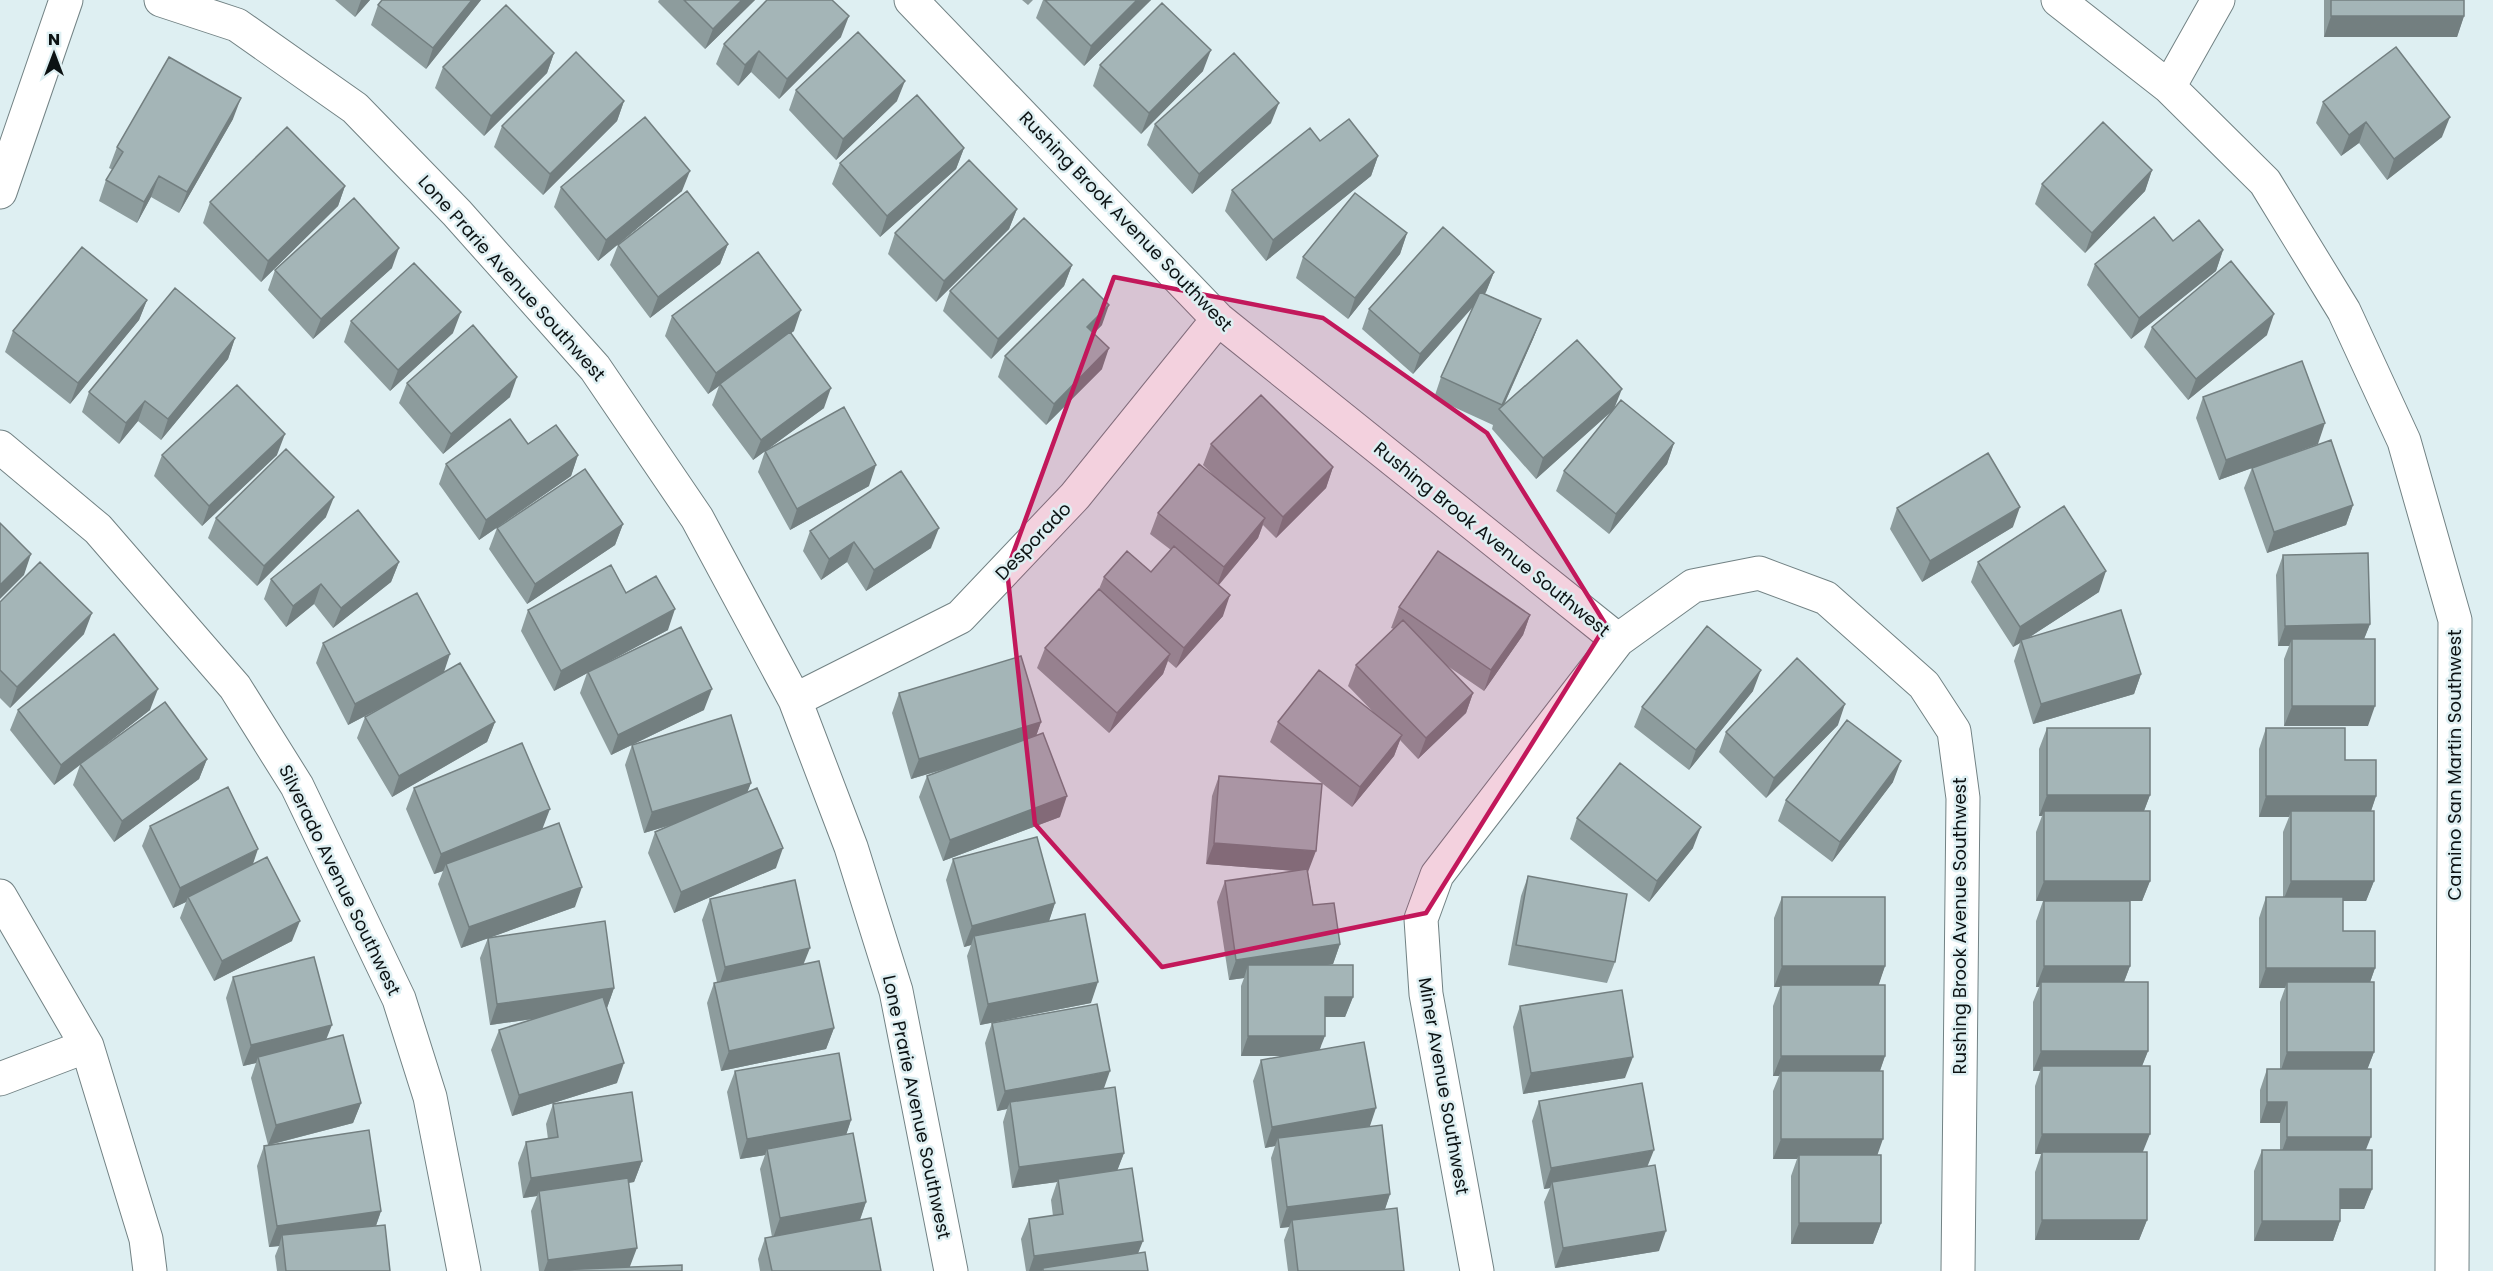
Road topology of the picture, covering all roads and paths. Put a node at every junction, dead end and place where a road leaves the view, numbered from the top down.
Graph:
1 (66, 0) edge
2 (161, 0) edge
3 (911, 0) edge
4 (2058, 0) edge
5 (2218, 0) edge
6 (2169, 87) junction
7 (0, 192) edge
8 (1218, 319) junction
9 (0, 447) edge
10 (1618, 640) junction
11 (795, 700) junction
12 (0, 896) edge
13 (87, 1046) junction
14 (0, 1079) edge
15 (150, 1271) edge
16 (464, 1271) edge
17 (951, 1271) edge
18 (1477, 1271) edge
19 (1958, 1271) edge
20 (2452, 1271) edge

1 - 7 street
2 - 11 street, Lone Prarie Avenue Southwest
3 - 8 street, Rushing Brook Avenue Southwest
4 - 6 street, Camino San Martin Southwest
5 - 6 street
6 - 20 street, Camino San Martin Southwest
8 - 10 street, Rushing Brook Avenue Southwest
8 - 11 street, Desporado
9 - 16 street, Silverado Avenue Southwest
10 - 18 street, Miner Avenue Southwest
10 - 19 street, Rushing Brook Avenue Southwest
11 - 17 street, Lone Prarie Avenue Southwest
12 - 13 street
13 - 14 street
13 - 15 street

